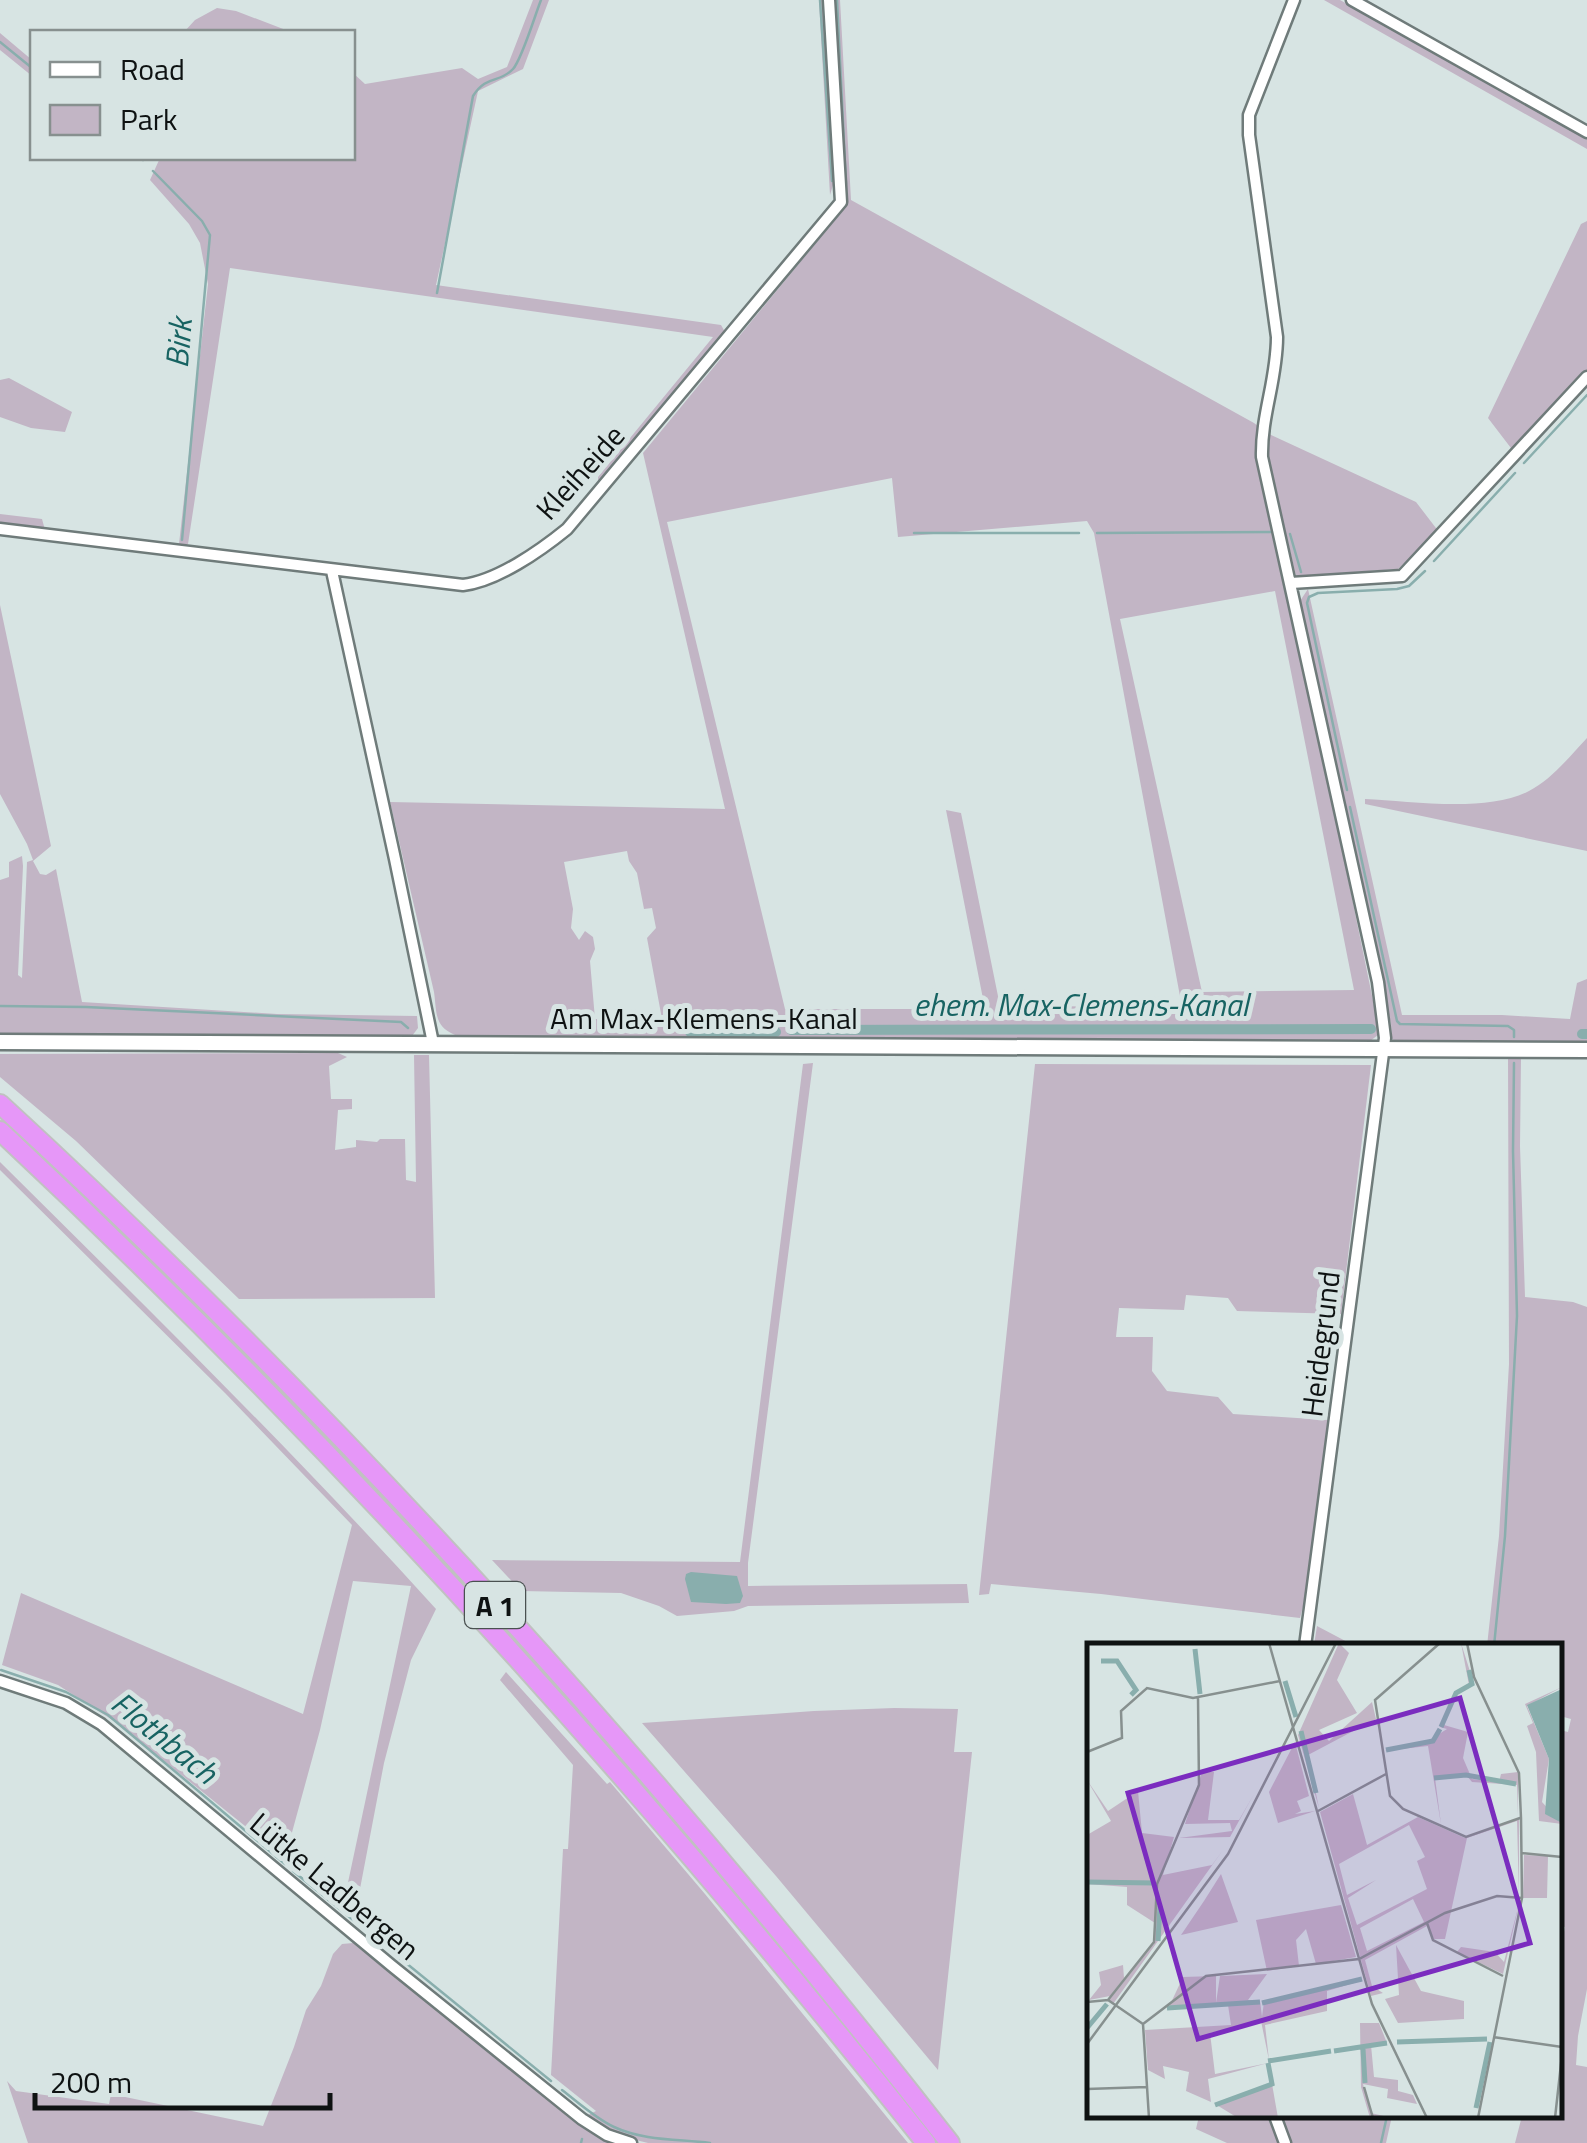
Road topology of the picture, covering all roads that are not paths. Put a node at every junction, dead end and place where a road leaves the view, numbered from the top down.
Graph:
1 (830, 0) edge
2 (1294, 0) edge
3 (1352, 0) edge
4 (1587, 132) edge
5 (1587, 378) edge
6 (0, 529) edge
7 (332, 571) junction
8 (1291, 583) junction
9 (0, 1042) edge
10 (433, 1042) junction
11 (1385, 1049) junction
12 (1587, 1050) edge
13 (0, 1104) edge
14 (0, 1130) edge
15 (1306, 1643) edge
16 (0, 1680) edge
17 (1275, 2118) edge
18 (631, 2143) edge
19 (926, 2143) edge
20 (950, 2143) edge
21 (1285, 2143) edge

1 - 7 street, Kleiheide
2 - 8 street, Heidegrund
3 - 4 street
5 - 8 street
6 - 7 street, Kleiheide
7 - 10 street
8 - 11 street, Heidegrund
9 - 10 main road, Am Max-Klemens-Kanal
10 - 11 main road, Am Max-Klemens-Kanal
11 - 12 main road, Am Max-Klemens-Kanal
11 - 15 street, Heidegrund
13 - 20 highway, A 1
14 - 19 highway, A 1
16 - 18 street, Lütke Ladbergen
17 - 21 street

